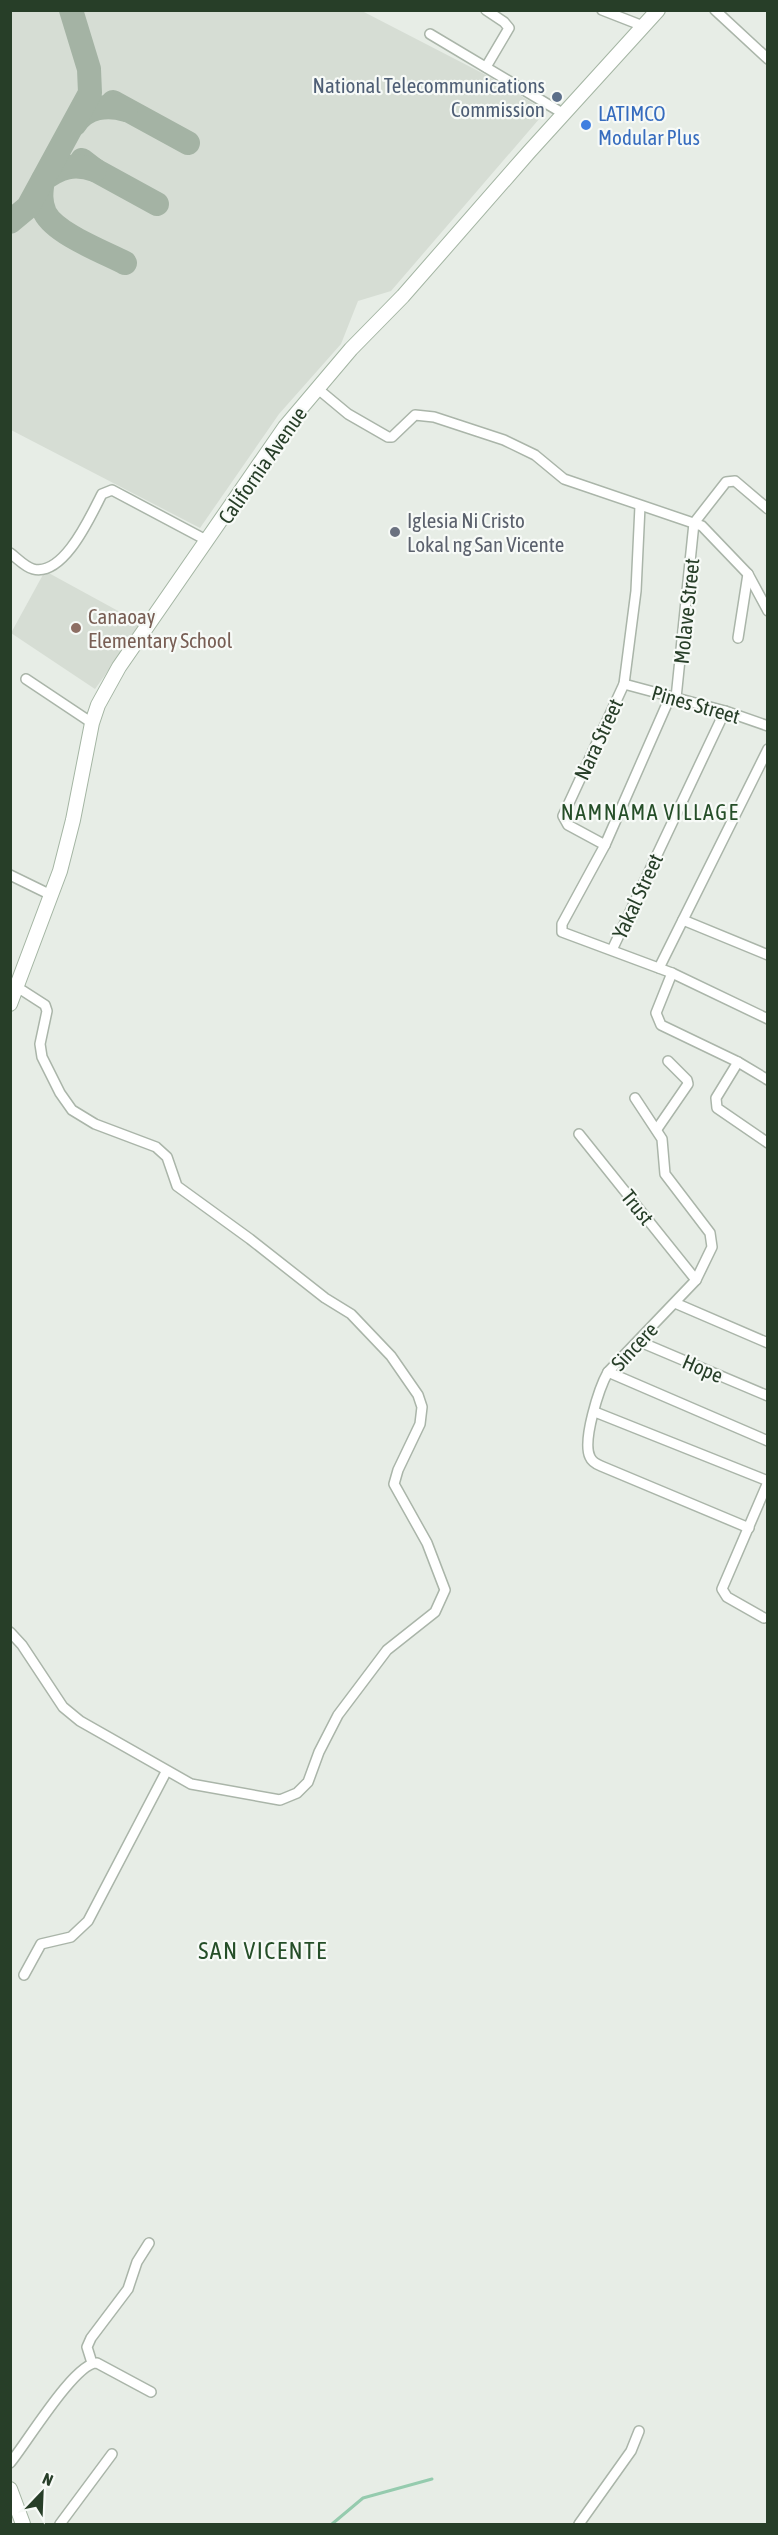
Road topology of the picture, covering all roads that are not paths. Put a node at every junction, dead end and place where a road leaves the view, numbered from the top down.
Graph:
1 (486, 10) edge
2 (602, 10) edge
3 (658, 10) edge
4 (715, 10) edge
5 (643, 26) junction
6 (430, 34) dead end
7 (768, 59) edge
8 (486, 67) junction
9 (564, 114) junction
10 (318, 389) junction
11 (640, 506) junction
12 (768, 509) edge
13 (694, 523) junction
14 (208, 541) junction
15 (10, 553) edge
16 (748, 574) junction
17 (768, 611) edge
18 (738, 638) dead end
19 (26, 680) dead end
20 (624, 684) junction
21 (673, 698) junction
22 (725, 711) junction
23 (92, 723) junction
24 (768, 726) edge
25 (768, 748) edge
26 (605, 845) junction
27 (10, 875) edge
28 (51, 896) junction
29 (683, 920) junction
30 (612, 950) junction
31 (768, 955) edge
32 (659, 968) junction
33 (672, 973) junction
34 (17, 987) junction
35 (10, 1005) edge
36 (768, 1019) edge
37 (668, 1061) dead end
38 (738, 1062) junction
39 (768, 1080) edge
40 (635, 1098) dead end
41 (657, 1129) junction
42 (579, 1134) dead end
43 (768, 1143) edge
44 (696, 1280) junction
45 (675, 1303) junction
46 (638, 1341) junction
47 (767, 1341) edge
48 (608, 1372) junction
49 (768, 1396) edge
50 (595, 1412) junction
51 (768, 1441) edge
52 (768, 1481) edge
53 (749, 1528) junction
54 (764, 1618) dead end
55 (11, 1634) edge
56 (166, 1772) junction
57 (24, 1975) dead end
58 (149, 2243) dead end
59 (92, 2363) junction
60 (151, 2392) dead end
61 (639, 2431) dead end
62 (112, 2454) dead end
63 (10, 2463) edge
64 (10, 2488) edge
65 (23, 2524) edge
66 (60, 2524) edge
67 (579, 2524) edge

1 - 8 street
2 - 5 street
3 - 5 street, California Avenue
4 - 7 street
5 - 9 street, California Avenue
6 - 8 street
8 - 9 street
9 - 10 street, California Avenue
10 - 11 street
10 - 14 street, California Avenue
11 - 13 street
11 - 20 street, Nara Street
12 - 13 street
13 - 16 street
13 - 21 street, Molave Street
14 - 15 street
14 - 23 street, California Avenue
16 - 17 street
16 - 18 street
19 - 23 street
20 - 21 street, Pines Street
20 - 26 street, Nara Street
21 - 22 street, Pines Street
21 - 26 street, Molave Street
22 - 24 street, Pines Street
22 - 30 street, Yakal Street
23 - 28 street, California Avenue
25 - 29 street
26 - 30 street
27 - 28 street
28 - 34 street, California Avenue
29 - 31 street
29 - 32 street
30 - 32 street
32 - 33 street
33 - 36 street
33 - 38 street
34 - 35 street, California Avenue
34 - 56 street
37 - 41 street
38 - 39 street
38 - 43 street
40 - 41 street, Sincere
41 - 44 street, Sincere
42 - 44 street, Trust
44 - 45 street, Sincere
45 - 46 street, Sincere
45 - 47 street
46 - 48 street, Sincere
46 - 49 street, Hope
48 - 50 street, Sincere
48 - 51 street
50 - 52 street
50 - 53 street, Sincere
52 - 53 street
53 - 54 street
55 - 56 street
56 - 57 street
58 - 59 street
59 - 60 street
59 - 63 street
61 - 67 street
62 - 66 street
64 - 65 street

